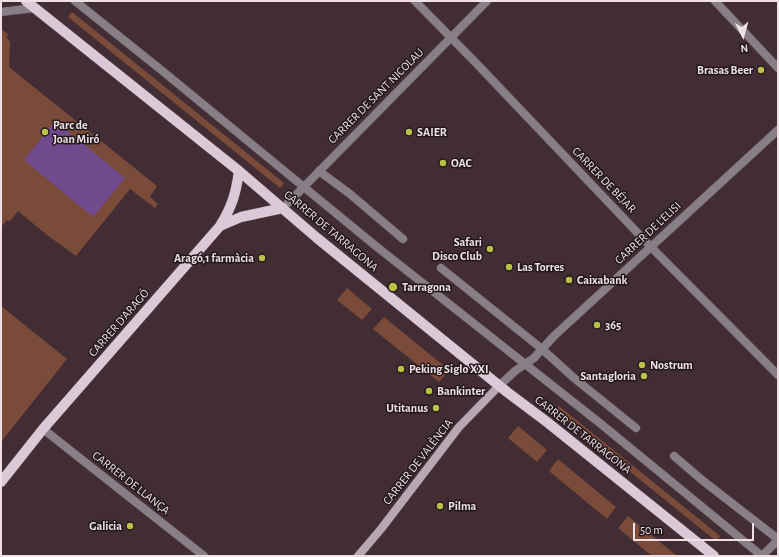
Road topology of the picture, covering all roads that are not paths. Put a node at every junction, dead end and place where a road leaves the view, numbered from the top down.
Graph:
1 (26, 1) edge
2 (75, 1) edge
3 (415, 1) edge
4 (488, 1) edge
5 (715, 1) edge
6 (33, 4) edge
7 (1, 12) edge
8 (450, 38) junction
9 (778, 68) edge
10 (778, 130) edge
11 (239, 171) junction
12 (319, 171) junction
13 (304, 187) junction
14 (283, 208) junction
15 (220, 226) junction
16 (403, 239) dead end
17 (651, 247) junction
18 (441, 268) dead end
19 (542, 349) junction
20 (524, 364) junction
21 (778, 374) edge
22 (499, 386) junction
23 (636, 428) dead end
24 (43, 429) junction
25 (674, 456) dead end
26 (1, 482) edge
27 (778, 540) edge
28 (204, 556) edge
29 (358, 556) edge
30 (714, 556) edge
31 (762, 556) edge

1 - 6 main road, CARRER DE TARRAGONA
2 - 13 street, CARRER DE TARRAGONA
3 - 8 street, CARRER DE BÉJAR
4 - 8 street, CARRER DE SANT NICOLAU
5 - 9 street
6 - 7 street
6 - 11 main road, CARRER DE TARRAGONA
8 - 12 street, CARRER DE SANT NICOLAU
8 - 17 street, CARRER DE BÉJAR
10 - 17 street, CARRER DE L'ELISI
11 - 14 main road, CARRER DE TARRAGONA
11 - 15 main road, CARRER D'ARAGÓ
12 - 13 street, CARRER DE SANT NICOLAU
12 - 16 street
13 - 14 street, CARRER DE SANT NICOLAU
13 - 20 street, CARRER DE TARRAGONA
14 - 15 main road
14 - 22 main road, CARRER DE TARRAGONA
15 - 24 main road, CARRER D'ARAGÓ
17 - 19 street, CARRER DE L'ELISI
17 - 21 street, CARRER DE BÉJAR
18 - 19 street
19 - 20 street, CARRER DE L'ELISI
19 - 23 street
20 - 22 street, CARRER DE L'ELISI
20 - 31 street, CARRER DE TARRAGONA
22 - 29 street, CARRER DE VALÈNCIA
22 - 30 main road, CARRER DE TARRAGONA
24 - 26 main road, CARRER D'ARAGÓ
24 - 28 street, CARRER DE LLANÇA
25 - 27 street
27 - 31 street

